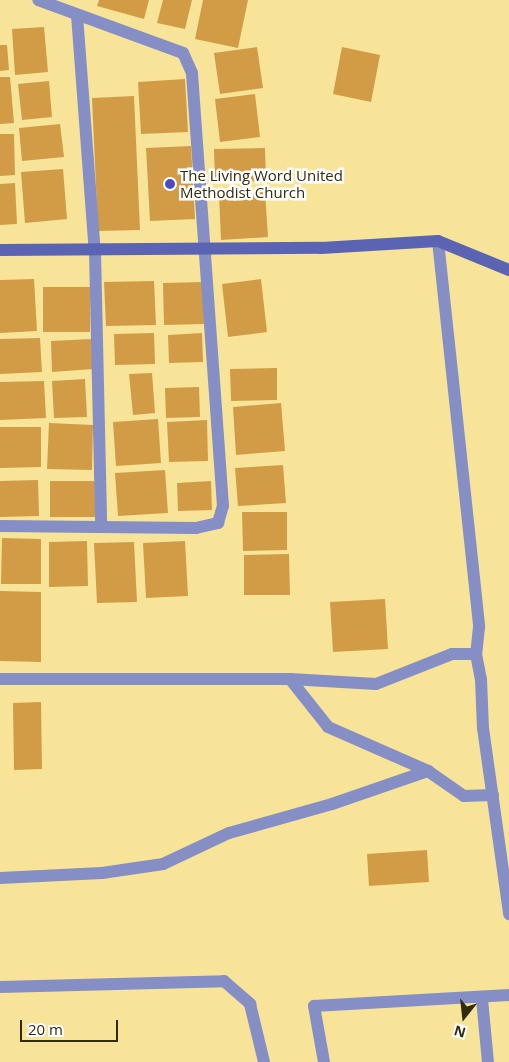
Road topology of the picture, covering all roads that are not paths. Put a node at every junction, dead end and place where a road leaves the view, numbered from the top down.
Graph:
1 (38, 0) edge
2 (77, 15) junction
3 (438, 241) junction
4 (205, 249) junction
5 (0, 250) edge
6 (95, 252) junction
7 (509, 270) edge
8 (0, 526) edge
9 (101, 526) junction
10 (476, 654) junction
11 (0, 679) edge
12 (290, 679) junction
13 (428, 771) junction
14 (493, 795) junction
15 (0, 878) edge
16 (509, 914) edge
17 (0, 987) edge
18 (509, 995) edge
19 (482, 999) junction
20 (264, 1062) edge
21 (324, 1062) edge
22 (488, 1062) edge

1 - 2 street
2 - 4 street
2 - 6 street
3 - 4 street
3 - 7 street
3 - 10 street
4 - 6 street
4 - 9 street
5 - 6 street
6 - 9 street
8 - 9 street
10 - 12 street
10 - 14 street
11 - 12 street
12 - 13 street
13 - 14 street
13 - 15 street
14 - 16 street
17 - 20 street
18 - 19 street
19 - 21 street
19 - 22 street

